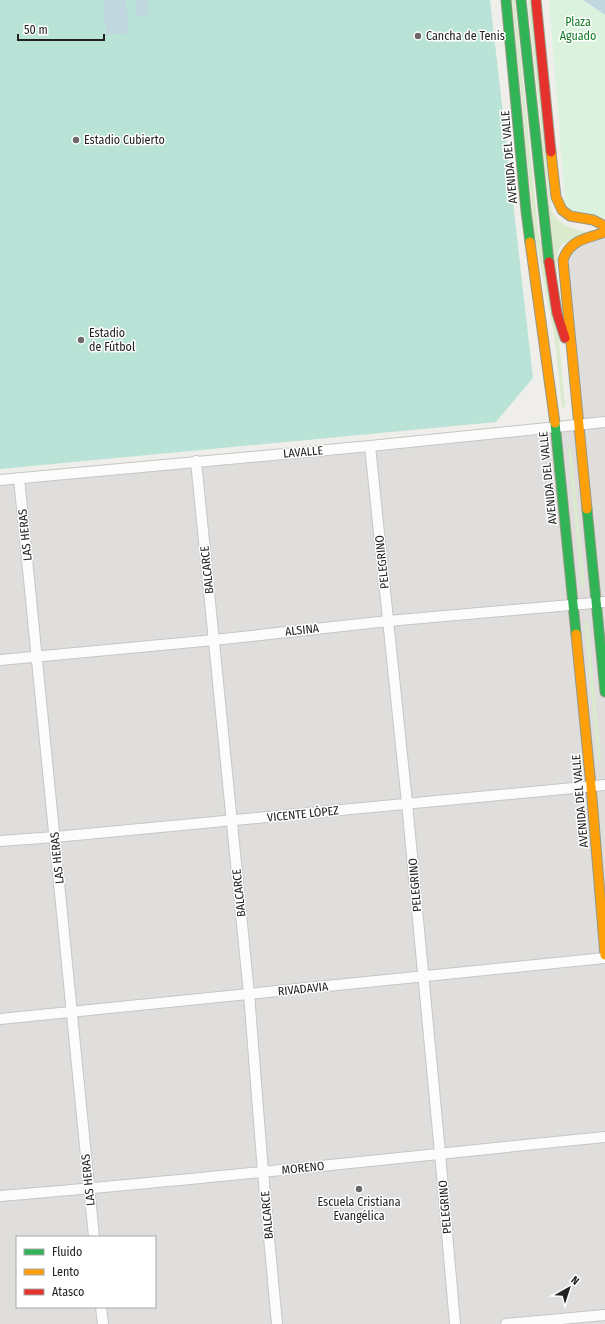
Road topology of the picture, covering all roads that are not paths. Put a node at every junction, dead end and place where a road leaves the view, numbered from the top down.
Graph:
1 (506, 0) edge
2 (521, 0) edge
3 (536, 0) edge
4 (605, 226) edge
5 (605, 232) edge
6 (571, 346) junction
7 (605, 422) edge
8 (578, 424) junction
9 (555, 427) junction
10 (370, 446) junction
11 (196, 462) junction
12 (19, 478) junction
13 (0, 480) edge
14 (601, 602) edge
15 (573, 605) junction
16 (388, 621) junction
17 (214, 640) junction
18 (37, 657) junction
19 (0, 660) edge
20 (605, 692) edge
21 (605, 785) edge
22 (591, 786) junction
23 (407, 803) junction
24 (232, 820) junction
25 (55, 838) junction
26 (0, 841) edge
27 (605, 957) edge
28 (423, 976) junction
29 (249, 994) junction
30 (72, 1011) junction
31 (0, 1019) edge
32 (605, 1137) edge
33 (440, 1153) junction
34 (263, 1172) junction
35 (89, 1189) junction
36 (0, 1196) edge
37 (94, 1236) edge
38 (101, 1308) edge
39 (605, 1315) edge
40 (103, 1324) edge
41 (277, 1324) edge
42 (455, 1324) edge
43 (506, 1324) edge

1 - 9 main road, AVENIDA DEL VALLE
2 - 6 main road
3 - 4 main road
5 - 6 main road
6 - 8 main road
7 - 8 street, LAVALLE
8 - 9 street, LAVALLE
8 - 14 main road
9 - 10 street, LAVALLE
9 - 15 main road, AVENIDA DEL VALLE
10 - 11 street, LAVALLE
10 - 16 street, PELEGRINO
11 - 12 street, LAVALLE
11 - 17 street, BALCARCE
12 - 13 street, LAVALLE
12 - 18 street, LAS HERAS
14 - 15 street, ALSINA
14 - 20 main road
15 - 16 street, ALSINA
15 - 22 main road, AVENIDA DEL VALLE
16 - 17 street, ALSINA
16 - 23 street, PELEGRINO
17 - 18 street, ALSINA
17 - 24 street, BALCARCE
18 - 19 street, ALSINA
18 - 25 street, LAS HERAS
21 - 22 street, VICENTE LÓPEZ
22 - 23 street, VICENTE LÓPEZ
22 - 27 main road, AVENIDA DEL VALLE
23 - 24 street, VICENTE LÓPEZ
23 - 28 street, PELEGRINO
24 - 25 street, VICENTE LÓPEZ
24 - 29 street, BALCARCE
25 - 26 street, VICENTE LÓPEZ
25 - 30 street, LAS HERAS
27 - 28 street, RIVADAVIA
28 - 29 street, RIVADAVIA
28 - 33 street, PELEGRINO
29 - 30 street, RIVADAVIA
29 - 34 street, BALCARCE
30 - 31 street, RIVADAVIA
30 - 35 street, LAS HERAS
32 - 33 street, MORENO
33 - 34 street, MORENO
33 - 42 street, PELEGRINO
34 - 35 street, MORENO
34 - 41 street, BALCARCE
35 - 36 street, MORENO
35 - 37 street, LAS HERAS
38 - 40 street
39 - 43 street

